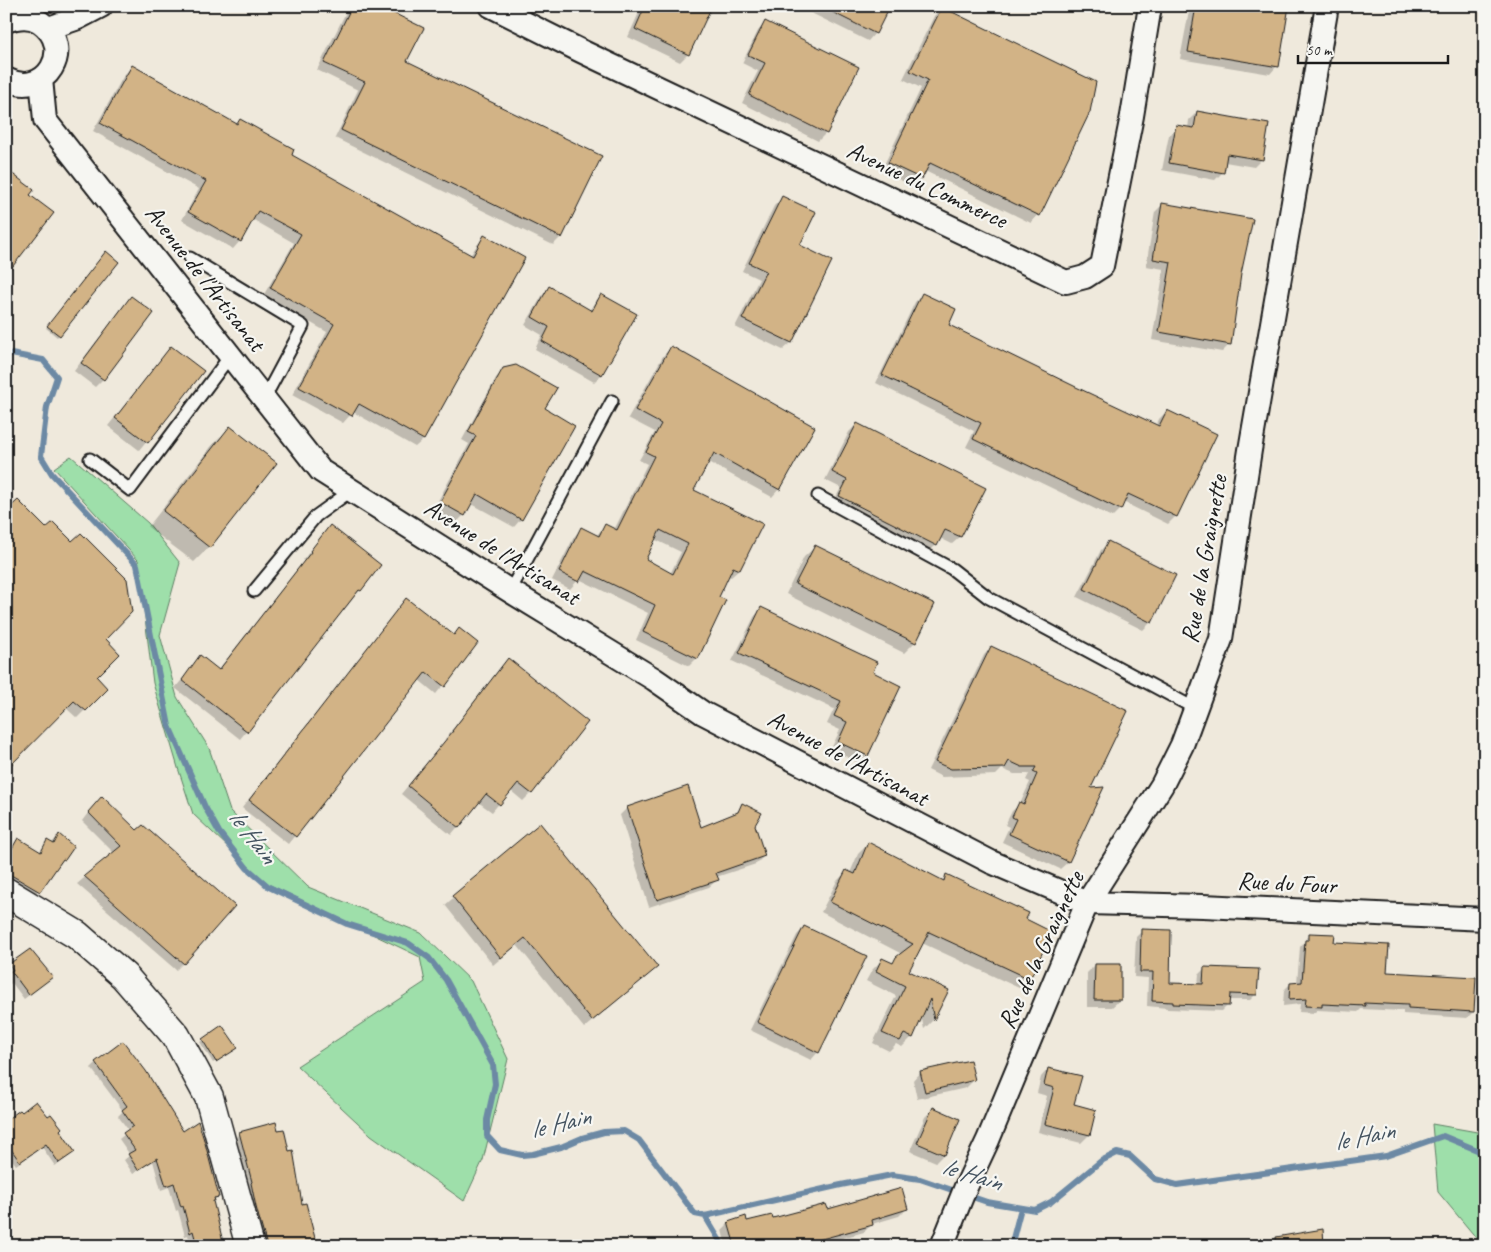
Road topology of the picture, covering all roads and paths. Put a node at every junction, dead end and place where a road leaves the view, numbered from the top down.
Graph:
1 (101, 6) edge
2 (492, 6) edge
3 (1150, 6) edge
4 (1327, 6) edge
5 (6, 21) edge
6 (49, 28) junction
7 (6, 79) edge
8 (41, 79) junction
9 (190, 258) dead end
10 (230, 356) junction
11 (264, 399) junction
12 (612, 401) dead end
13 (90, 459) dead end
14 (352, 490) junction
15 (818, 496) dead end
16 (254, 591) dead end
17 (510, 591) junction
18 (1196, 709) junction
19 (6, 892) edge
20 (1087, 903) junction
21 (1485, 920) edge
22 (250, 1246) edge
23 (942, 1246) edge

1 - 6 street
2 - 3 street, Avenue du Commerce
4 - 18 street, Rue de la Graignette
5 - 6 street
6 - 8 street
7 - 8 street
8 - 10 street, Avenue de l'Artisanat
9 - 11 lane
10 - 11 street, Avenue de l'Artisanat
10 - 13 lane
11 - 14 street, Avenue de l'Artisanat
12 - 17 lane
14 - 16 lane
14 - 17 street, Avenue de l'Artisanat
15 - 18 lane
17 - 20 street, Avenue de l'Artisanat
18 - 20 street, Rue de la Graignette
19 - 22 main road
20 - 21 street, Rue du Four
20 - 23 street, Rue de la Graignette

